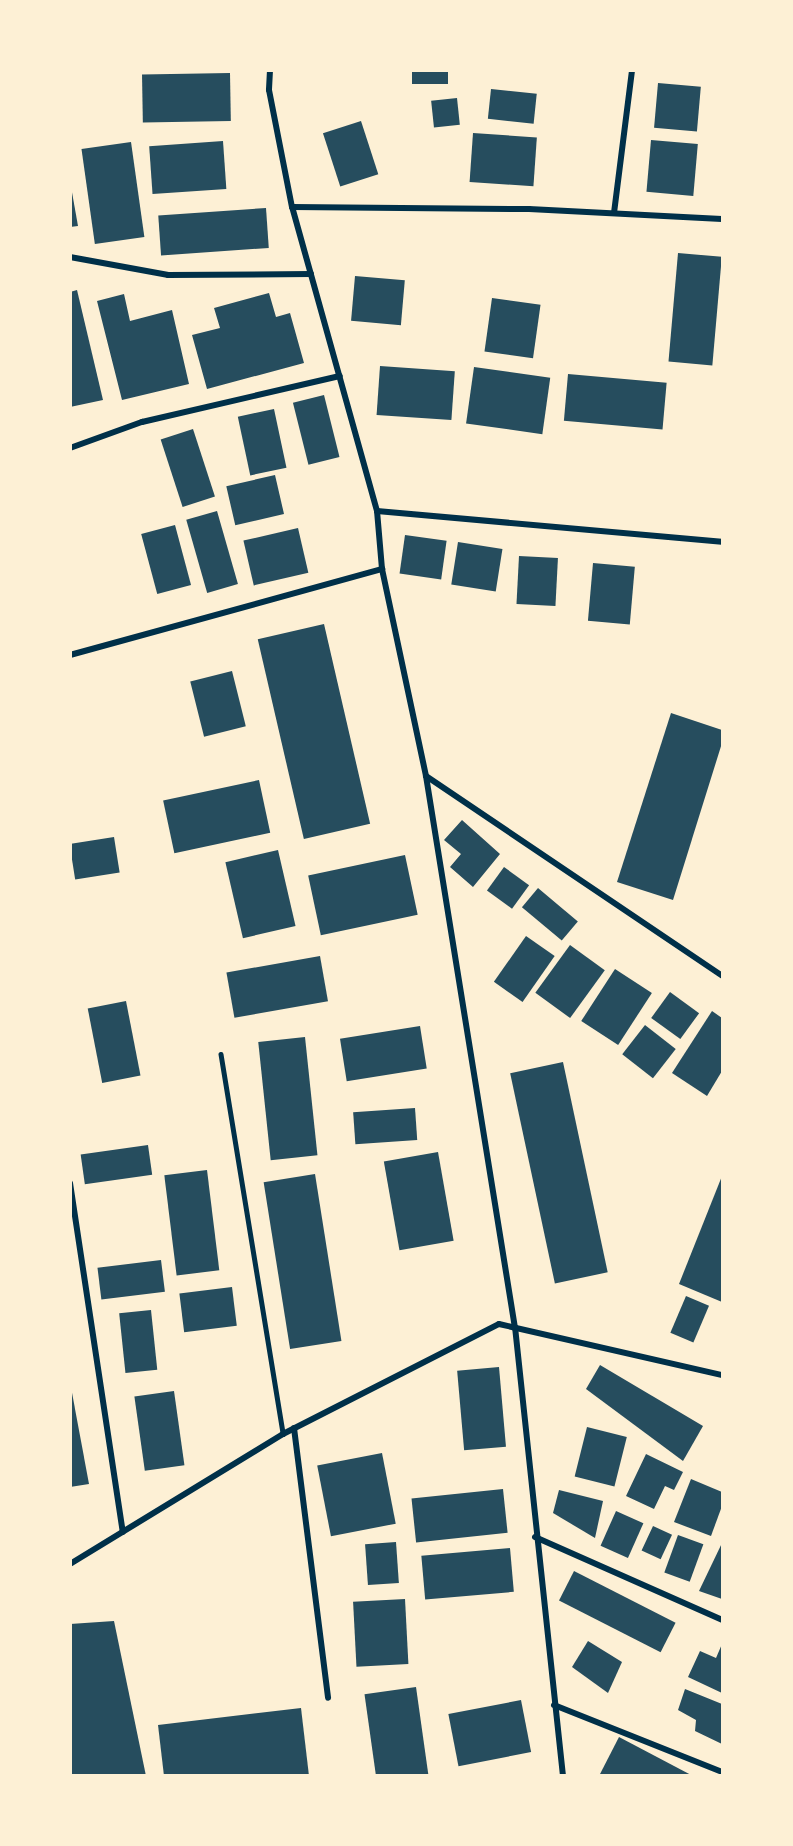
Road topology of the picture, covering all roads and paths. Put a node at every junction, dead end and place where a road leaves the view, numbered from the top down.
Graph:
1 (270, 70) edge
2 (632, 70) edge
3 (292, 207) junction
4 (614, 213) junction
5 (723, 219) edge
6 (70, 257) edge
7 (311, 274) junction
8 (340, 376) junction
9 (70, 448) edge
10 (377, 511) junction
11 (723, 542) edge
12 (382, 569) junction
13 (70, 655) edge
14 (426, 776) junction
15 (723, 976) edge
16 (221, 1054) dead end
17 (70, 1183) edge
18 (515, 1328) junction
19 (723, 1375) edge
20 (294, 1428) junction
21 (283, 1434) junction
22 (123, 1532) junction
23 (535, 1537) junction
24 (70, 1564) edge
25 (723, 1620) edge
26 (328, 1698) dead end
27 (554, 1705) junction
28 (723, 1772) edge
29 (563, 1776) edge

1 - 3 street
2 - 4 street
3 - 4 street
3 - 7 street
4 - 5 street
6 - 7 street
7 - 8 street
8 - 9 street
8 - 10 street
10 - 11 street
10 - 12 street
12 - 13 street
12 - 14 street
14 - 15 street
14 - 18 street
16 - 21 lane
17 - 22 street
18 - 19 street
18 - 20 street
18 - 23 street
20 - 21 street
20 - 26 street
21 - 22 street
22 - 24 street
23 - 25 street
23 - 27 street
27 - 28 street
27 - 29 street

